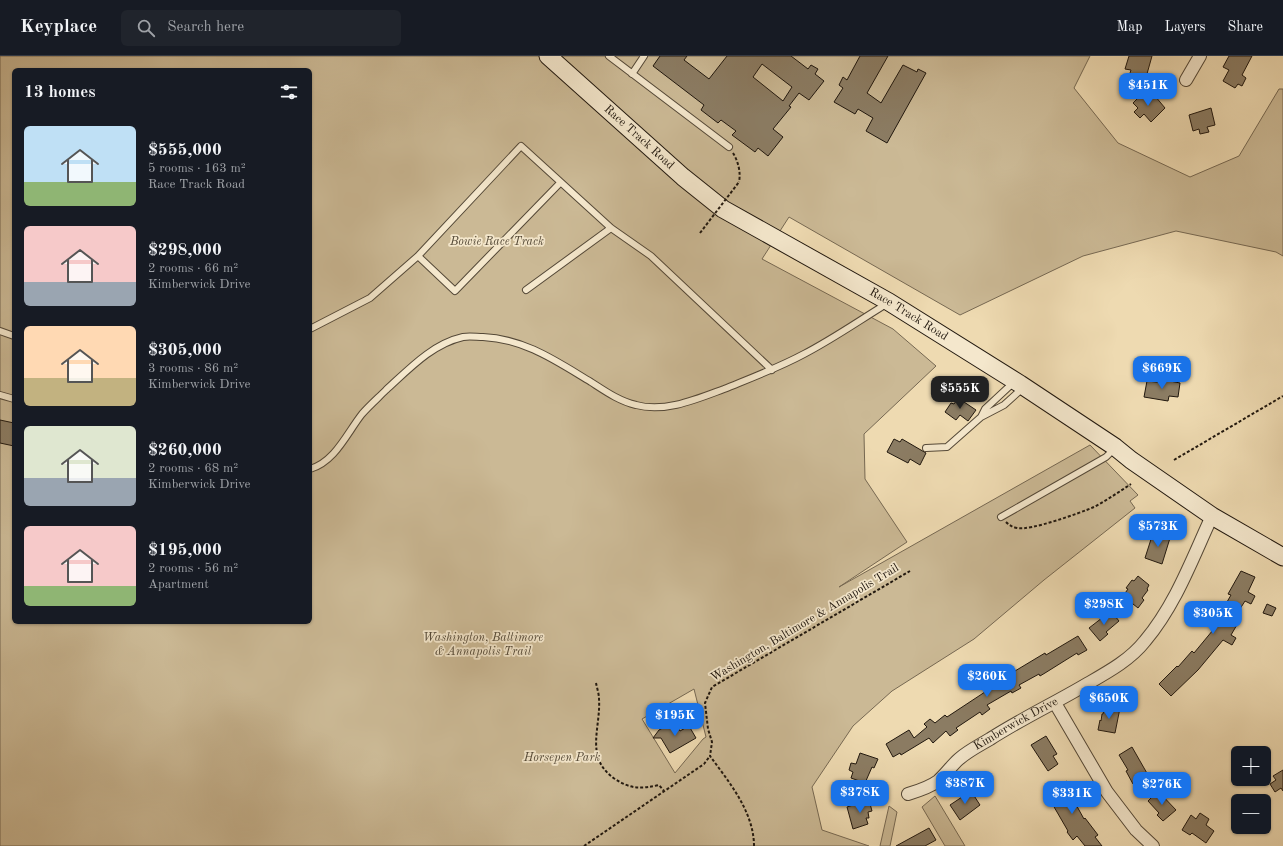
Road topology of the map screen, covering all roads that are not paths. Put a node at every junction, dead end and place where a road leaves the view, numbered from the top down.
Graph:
1 (548, 56) edge
2 (609, 56) edge
3 (644, 56) edge
4 (1200, 56) edge
5 (632, 74) junction
6 (1186, 80) dead end
7 (729, 147) road end
8 (560, 183) junction
9 (611, 228) junction
10 (418, 256) junction
11 (526, 290) dead end
12 (889, 302) junction
13 (312, 328) edge
14 (0, 331) edge
15 (12, 335) edge
16 (772, 370) junction
17 (1020, 384) junction
18 (0, 395) edge
19 (12, 398) edge
20 (980, 417) junction
21 (1115, 447) junction
22 (926, 448) dead end
23 (312, 468) edge
24 (1212, 516) junction
25 (1001, 517) road end
26 (1283, 556) edge
27 (1055, 703) junction
28 (908, 794) dead end
29 (1153, 846) edge

1 - 12 street, Race Track Road
2 - 5 lane
3 - 5 lane
4 - 6 street
5 - 7 lane
8 - 9 lane
8 - 10 lane
8 - 10 lane
9 - 11 lane
9 - 16 lane
10 - 13 lane
12 - 16 lane
12 - 17 street, Race Track Road
14 - 15 lane
16 - 23 lane
17 - 20 lane
17 - 20 lane
17 - 21 street, Race Track Road
18 - 19 lane
20 - 22 lane
21 - 24 street, Race Track Road
21 - 25 lane
24 - 26 street, Race Track Road
24 - 27 street, Kimberwick Drive
27 - 28 street, Kimberwick Drive
27 - 29 street

